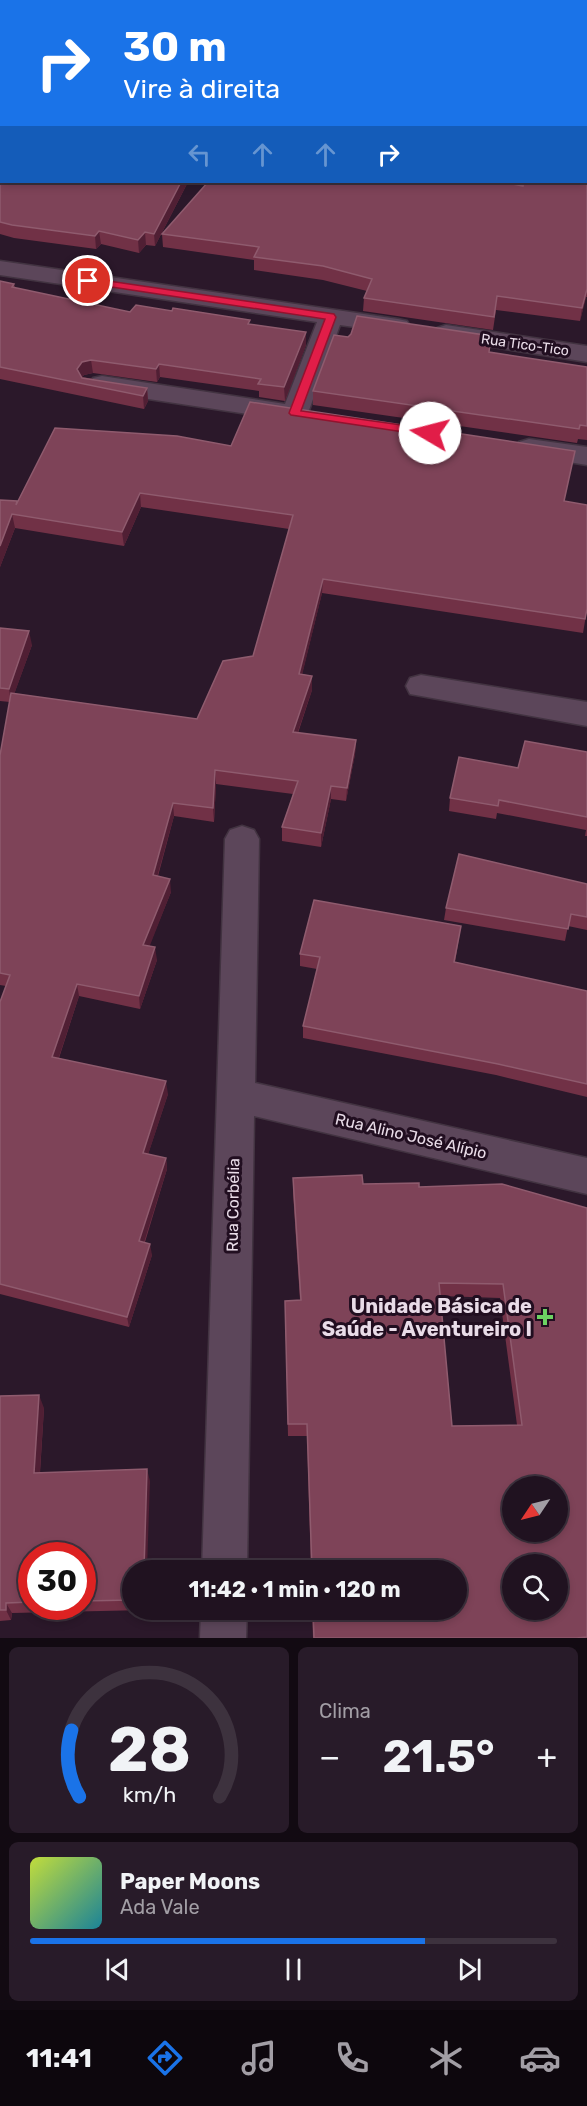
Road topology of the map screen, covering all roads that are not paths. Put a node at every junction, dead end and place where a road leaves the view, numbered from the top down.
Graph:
1 (0, 268) edge
2 (331, 317) junction
3 (587, 354) edge
4 (93, 383) edge
5 (505, 444) edge
6 (587, 456) edge
7 (421, 686) dead end
8 (587, 714) edge
9 (242, 839) dead end
10 (235, 1095) junction
11 (587, 1176) edge
12 (224, 1560) edge
13 (224, 1620) edge
14 (223, 1638) edge

1 - 2 street, Rua Tico-Tico
2 - 3 street, Rua Tico-Tico
2 - 4 street
5 - 6 street
7 - 8 street
9 - 10 street, Rua Corbélia
10 - 11 street, Rua Alino José Alípio
10 - 12 street, Rua Corbélia
13 - 14 street

